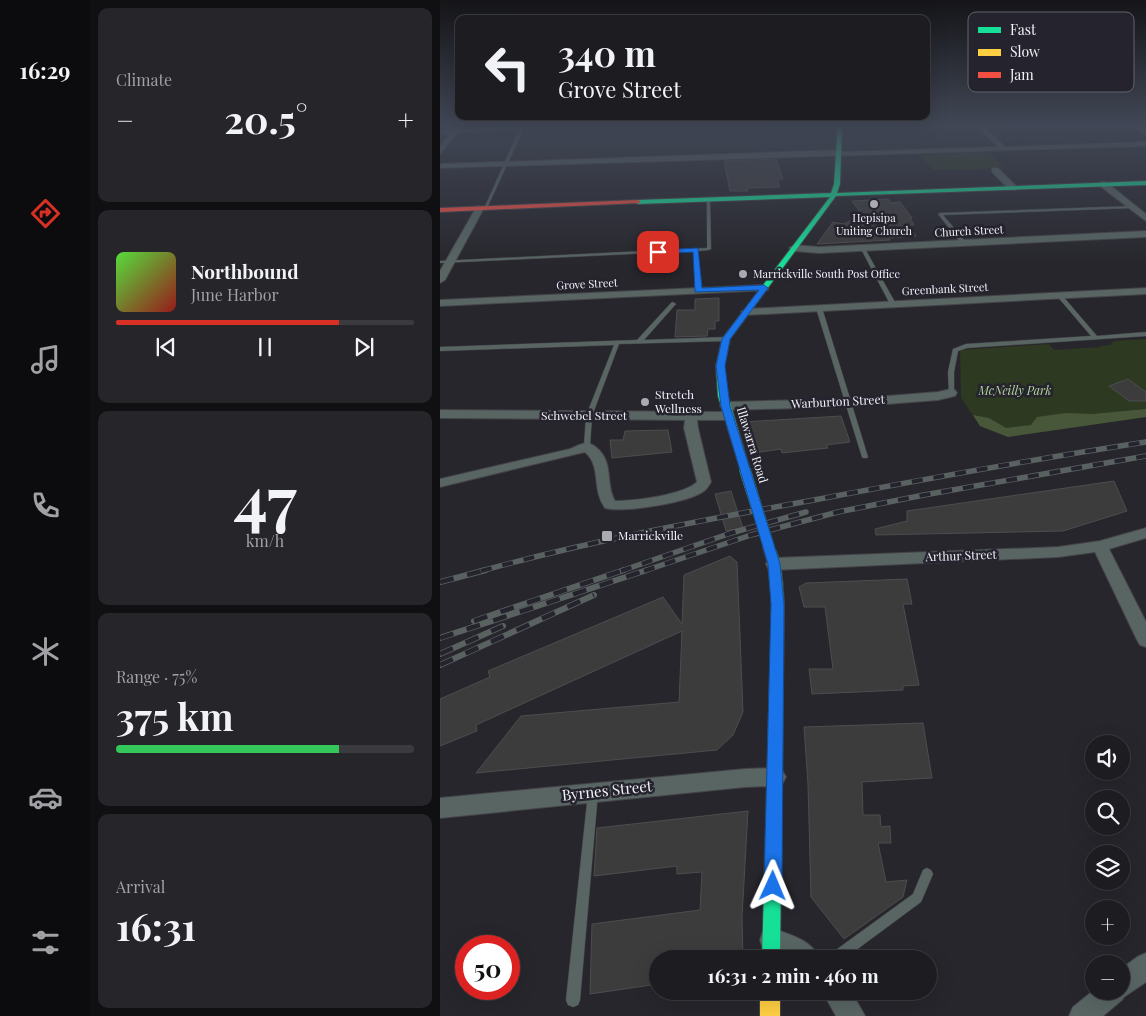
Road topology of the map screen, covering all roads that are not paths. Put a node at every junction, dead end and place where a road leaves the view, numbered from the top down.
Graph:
1 (502, 171) edge
2 (837, 171) edge
3 (996, 171) edge
4 (1146, 183) edge
5 (1103, 184) junction
6 (1013, 188) junction
7 (834, 195) junction
8 (708, 199) junction
9 (1132, 207) junction
10 (482, 208) junction
11 (440, 210) edge
12 (1146, 218) edge
13 (1146, 234) edge
14 (964, 242) junction
15 (794, 248) junction
16 (862, 248) junction
17 (696, 250) junction
18 (440, 262) edge
19 (450, 262) junction
20 (440, 280) edge
21 (764, 288) junction
22 (1146, 290) edge
23 (698, 291) junction
24 (1058, 295) junction
25 (440, 303) edge
26 (673, 304) dead end
27 (893, 304) junction
28 (819, 308) junction
29 (746, 312) junction
30 (1146, 334) edge
31 (1095, 338) junction
32 (726, 339) junction
33 (639, 342) junction
34 (616, 343) junction
35 (440, 349) edge
36 (951, 392) joint
37 (849, 403) junction
38 (727, 411) junction
39 (440, 414) edge
40 (589, 416) junction
41 (691, 416) junction
42 (587, 446) junction
43 (865, 457) dead end
44 (440, 483) edge
45 (1146, 533) edge
46 (1100, 546) junction
47 (774, 564) junction
48 (1146, 640) edge
49 (775, 777) junction
50 (593, 793) junction
51 (440, 808) edge
52 (927, 874) dead end
53 (771, 949) edge
54 (795, 950) edge
55 (846, 950) edge
56 (1146, 966) edge
57 (1130, 978) edge
58 (573, 1000) dead end
59 (770, 1000) edge
60 (841, 1000) edge
61 (1102, 1000) edge
62 (770, 1016) edge
63 (852, 1016) edge
64 (1082, 1016) edge

1 - 10 lane
2 - 7 main road, Illawarra Road
3 - 6 street
4 - 5 main road
5 - 6 main road
5 - 9 street
6 - 7 main road
7 - 8 main road
7 - 15 main road, Illawarra Road
8 - 10 main road
8 - 17 lane
9 - 12 street
9 - 14 lane
10 - 11 main road
10 - 19 street
13 - 14 street, Church Street
14 - 16 street, Church Street
15 - 16 street, Church Street
15 - 21 main road, Illawarra Road
16 - 27 lane
17 - 19 lane
17 - 23 lane
18 - 19 lane
19 - 20 street
21 - 23 street, Grove Street
21 - 29 main road, Illawarra Road
22 - 24 street, Greenbank Street
23 - 25 street, Grove Street
24 - 27 street, Greenbank Street
24 - 31 lane
26 - 33 lane
27 - 28 street, Greenbank Street
28 - 29 street, Greenbank Street
28 - 37 lane
29 - 32 main road, Illawarra Road
30 - 31 lane
31 - 36 lane
32 - 33 lane
32 - 38 main road, Illawarra Road
33 - 34 lane
34 - 35 lane
34 - 40 lane
36 - 37 street, Warburton Street
37 - 38 street, Warburton Street
37 - 43 lane
38 - 41 street, Schwebel Street
38 - 47 main road, Illawarra Road, bridge
39 - 40 street, Schwebel Street
40 - 41 street, Schwebel Street
40 - 42 lane
41 - 42 street
42 - 44 street
45 - 46 street, Arthur Street
46 - 47 street, Arthur Street
46 - 48 street
47 - 49 main road, Illawarra Road
49 - 50 street, Byrnes Street
49 - 53 main road, Illawarra Road
50 - 51 street, Byrnes Street
50 - 58 lane
52 - 55 lane
53 - 54 street
56 - 57 street
59 - 62 main road
60 - 63 street
61 - 64 street

